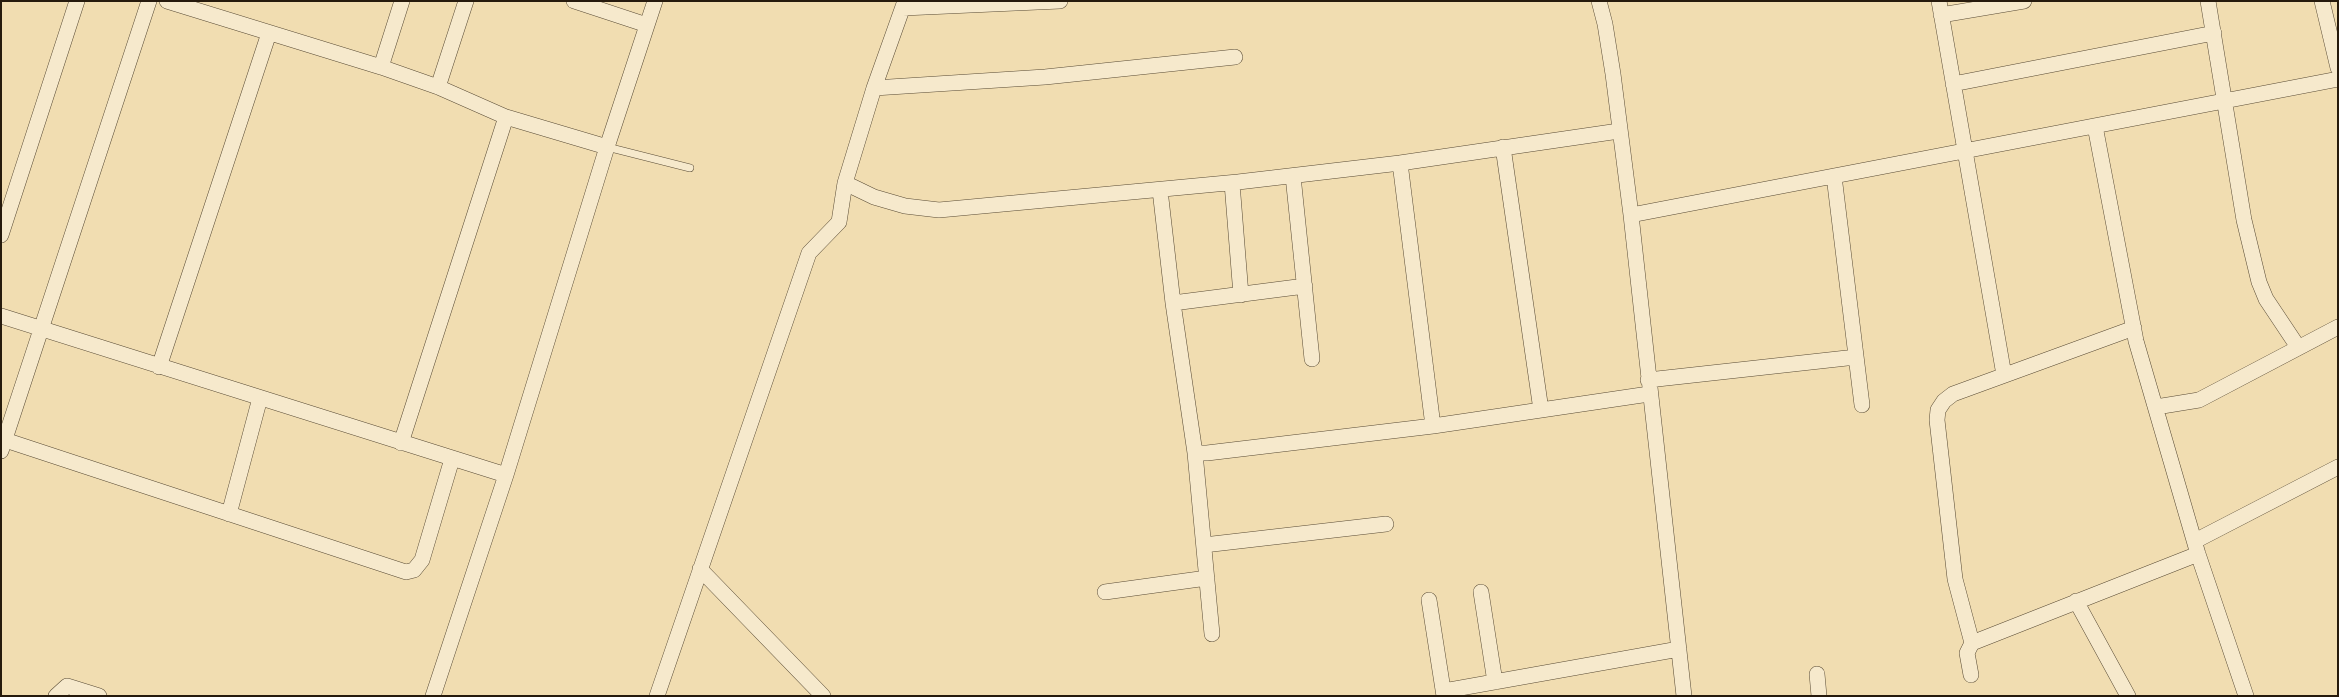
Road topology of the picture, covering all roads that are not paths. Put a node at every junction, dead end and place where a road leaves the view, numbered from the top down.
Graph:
1 (77, 1) edge
2 (149, 1) edge
3 (167, 1) edge
4 (402, 1) edge
5 (466, 1) edge
6 (574, 1) edge
7 (655, 1) edge
8 (1060, 1) edge
9 (1599, 1) edge
10 (2024, 1) edge
11 (2208, 1) edge
12 (2322, 1) edge
13 (904, 4) edge
14 (1940, 8) edge
15 (647, 25) junction
16 (269, 33) junction
17 (2214, 33) junction
18 (1235, 57) dead end
19 (381, 67) junction
20 (2338, 68) edge
21 (2338, 79) edge
22 (1953, 84) junction
23 (438, 87) junction
24 (874, 88) junction
25 (2225, 101) junction
26 (506, 117) junction
27 (2095, 126) junction
28 (1619, 131) junction
29 (607, 147) junction
30 (1503, 147) junction
31 (1965, 150) junction
32 (1400, 163) junction
33 (690, 168) dead end
34 (1293, 176) junction
35 (1834, 176) junction
36 (1232, 183) junction
37 (845, 184) junction
38 (1160, 190) junction
39 (1631, 215) junction
40 (1, 235) edge
41 (1305, 286) junction
42 (1241, 295) junction
43 (1173, 303) junction
44 (1, 316) edge
45 (2338, 327) edge
46 (2134, 328) junction
47 (42, 329) junction
48 (2298, 347) junction
49 (1856, 357) junction
50 (1312, 359) dead end
51 (159, 366) junction
52 (2004, 375) junction
53 (1648, 387) junction
54 (260, 398) junction
55 (1862, 405) dead end
56 (2156, 407) junction
57 (1541, 410) junction
58 (1432, 426) junction
59 (401, 443) junction
60 (3, 446) edge
61 (1195, 453) junction
62 (452, 459) junction
63 (2338, 467) edge
64 (506, 475) junction
65 (229, 514) junction
66 (1386, 524) dead end
67 (1204, 545) junction
68 (2197, 547) junction
69 (700, 569) junction
70 (1207, 578) junction
71 (1105, 592) dead end
72 (1481, 592) dead end
73 (1429, 600) dead end
74 (2076, 601) junction
75 (1212, 634) dead end
76 (1972, 643) junction
77 (1679, 649) junction
78 (1817, 674) dead end
79 (1971, 675) dead end
80 (1495, 682) junction
81 (1444, 694) edge
82 (56, 696) edge
83 (99, 696) edge
84 (433, 696) edge
85 (657, 696) edge
86 (823, 696) edge
87 (1684, 696) edge
88 (1819, 696) edge
89 (2128, 696) edge
90 (2246, 696) edge

1 - 40 street
2 - 47 street
3 - 16 street
4 - 19 street
5 - 23 street
6 - 15 street
7 - 15 street
8 - 13 street
9 - 28 street
10 - 14 street
11 - 17 street
12 - 20 street
13 - 24 street
14 - 22 street
15 - 29 street
16 - 19 street
16 - 51 street
17 - 22 street
17 - 25 street
18 - 24 street
19 - 23 street
21 - 25 street
22 - 31 street
23 - 26 street
24 - 37 street
25 - 27 street
25 - 48 street
26 - 29 street
26 - 59 street
27 - 31 street
27 - 46 street
28 - 30 street
28 - 39 street
29 - 33 lane
29 - 64 street
30 - 32 street
30 - 57 street
31 - 35 street
31 - 52 street
32 - 34 street
32 - 58 street
34 - 36 street
34 - 41 street
35 - 39 street
35 - 49 street
36 - 38 street
36 - 42 street
37 - 38 street
37 - 69 street
38 - 43 street
39 - 53 street
41 - 42 street
41 - 50 street
42 - 43 street
43 - 61 street
44 - 47 street
45 - 48 street
46 - 52 street
46 - 56 street
47 - 51 street
47 - 60 street
48 - 56 street
49 - 53 street
49 - 55 street
51 - 54 street
52 - 76 street
53 - 57 street
53 - 77 street
54 - 59 street
54 - 65 street
56 - 68 street
57 - 58 street
58 - 61 street
59 - 62 street
60 - 65 street
61 - 67 street
62 - 64 street
62 - 65 street
63 - 68 street
64 - 84 street
66 - 67 street
67 - 70 street
68 - 74 street
68 - 90 street
69 - 85 street
69 - 86 street
70 - 71 street
70 - 75 street
72 - 80 street
73 - 81 street
74 - 76 street
74 - 89 street
76 - 79 street
77 - 80 street
77 - 87 street
78 - 88 street
80 - 81 street
82 - 83 street

